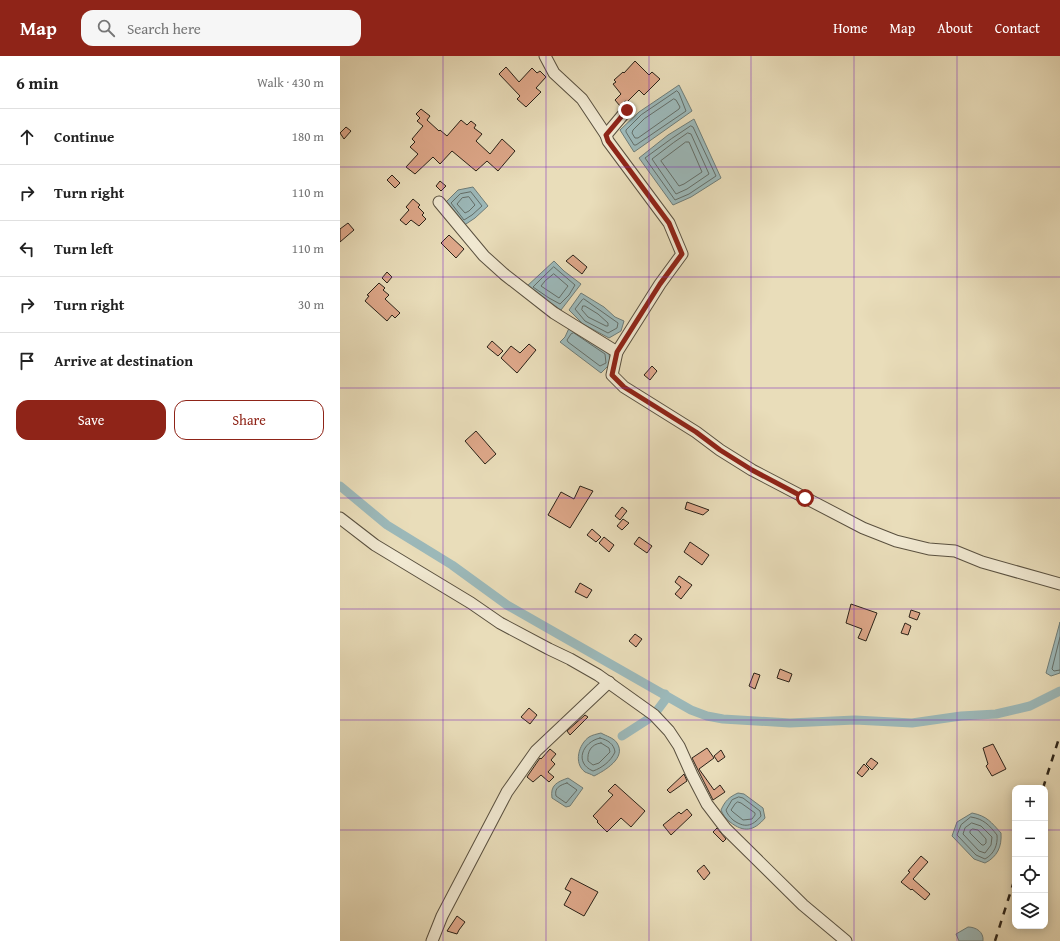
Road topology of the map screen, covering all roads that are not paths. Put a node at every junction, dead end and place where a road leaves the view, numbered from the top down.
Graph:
1 (545, 56) edge
2 (627, 110) dead end
3 (606, 135) junction
4 (439, 202) dead end
5 (617, 352) junction
6 (340, 518) edge
7 (1060, 584) edge
8 (609, 682) junction
9 (432, 941) edge
10 (846, 941) edge

1 - 3 street
2 - 3 street
3 - 5 street
4 - 5 street
5 - 7 street
6 - 8 street
8 - 9 street
8 - 10 street

